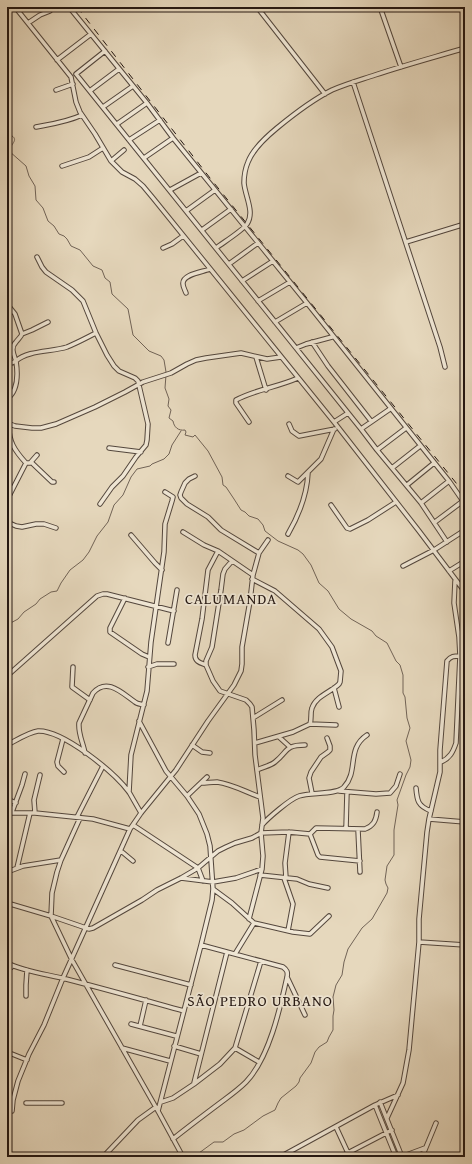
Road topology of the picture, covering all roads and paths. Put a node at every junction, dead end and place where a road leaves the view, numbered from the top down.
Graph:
1 (15, 7) edge
2 (69, 7) edge
3 (257, 7) edge
4 (380, 7) edge
5 (50, 10) dead end
6 (28, 24) junction
7 (91, 34) junction
8 (465, 48) edge
9 (105, 51) junction
10 (57, 60) junction
11 (401, 66) junction
12 (119, 69) junction
13 (76, 74) junction
14 (71, 77) junction
15 (353, 82) junction
16 (74, 84) junction
17 (134, 86) junction
18 (56, 90) dead end
19 (91, 90) junction
20 (325, 94) junction
21 (147, 103) junction
22 (103, 107) junction
23 (82, 115) junction
24 (160, 120) junction
25 (117, 124) junction
26 (36, 127) dead end
27 (173, 138) junction
28 (129, 140) junction
29 (104, 148) junction
30 (124, 150) dead end
31 (144, 158) junction
32 (111, 161) junction
33 (62, 166) dead end
34 (201, 173) junction
35 (170, 190) junction
36 (215, 190) junction
37 (231, 208) junction
38 (186, 211) junction
39 (465, 224) edge
40 (245, 227) junction
41 (202, 230) junction
42 (183, 236) junction
43 (406, 242) junction
44 (258, 243) junction
45 (162, 248) dead end
46 (216, 248) junction
47 (37, 257) dead end
48 (273, 261) junction
49 (229, 264) junction
50 (210, 269) junction
51 (242, 281) junction
52 (290, 282) junction
53 (186, 293) dead end
54 (258, 301) junction
55 (307, 303) junction
56 (7, 304) edge
57 (48, 322) dead end
58 (275, 322) junction
59 (96, 333) junction
60 (22, 334) junction
61 (332, 337) junction
62 (312, 342) junction
63 (296, 348) junction
64 (256, 357) junction
65 (280, 357) junction
66 (16, 361) junction
67 (7, 365) edge
68 (445, 367) dead end
69 (298, 378) junction
70 (138, 385) junction
71 (266, 390) junction
72 (7, 399) edge
73 (390, 409) junction
74 (348, 413) junction
75 (371, 421) junction
76 (249, 422) dead end
77 (334, 422) junction
78 (8, 423) edge
79 (289, 424) dead end
80 (336, 428) junction
81 (361, 428) junction
82 (406, 428) junction
83 (420, 446) junction
84 (109, 448) dead end
85 (376, 450) junction
86 (141, 452) junction
87 (37, 455) dead end
88 (31, 462) junction
89 (26, 463) junction
90 (434, 463) junction
91 (392, 468) junction
92 (308, 473) junction
93 (195, 476) dead end
94 (288, 476) dead end
95 (54, 482) dead end
96 (449, 482) junction
97 (407, 485) junction
98 (165, 492) dead end
99 (173, 498) junction
100 (181, 498) junction
101 (7, 500) edge
102 (396, 502) junction
103 (464, 502) edge
104 (421, 503) junction
105 (100, 504) dead end
106 (330, 505) dead end
107 (7, 522) edge
108 (434, 522) junction
109 (56, 528) dead end
110 (465, 530) edge
111 (183, 532) dead end
112 (288, 534) dead end
113 (131, 535) dead end
114 (268, 540) dead end
115 (447, 542) junction
116 (434, 550) junction
117 (218, 551) junction
118 (259, 553) junction
119 (232, 561) junction
120 (465, 561) edge
121 (403, 566) dead end
122 (162, 570) junction
123 (449, 571) junction
124 (252, 577) junction
125 (455, 581) junction
126 (177, 590) dead end
127 (464, 590) edge
128 (125, 598) junction
129 (156, 606) junction
130 (174, 611) junction
131 (168, 643) dead end
132 (460, 656) junction
133 (149, 658) junction
134 (174, 664) dead end
135 (206, 665) junction
136 (73, 667) dead end
137 (148, 667) junction
138 (7, 676) edge
139 (334, 688) junction
140 (227, 694) junction
141 (90, 700) junction
142 (282, 700) dead end
143 (144, 705) junction
144 (339, 707) dead end
145 (254, 718) junction
146 (139, 721) junction
147 (310, 724) junction
148 (336, 724) dead end
149 (367, 735) dead end
150 (279, 737) junction
151 (327, 738) dead end
152 (63, 739) junction
153 (255, 743) junction
154 (7, 745) edge
155 (192, 745) junction
156 (305, 745) dead end
157 (290, 747) junction
158 (85, 753) junction
159 (210, 753) dead end
160 (440, 762) junction
161 (103, 766) junction
162 (257, 770) junction
163 (64, 772) dead end
164 (25, 774) dead end
165 (400, 774) dead end
166 (40, 775) dead end
167 (171, 777) junction
168 (207, 777) dead end
169 (201, 783) junction
170 (416, 788) dead end
171 (339, 791) junction
172 (129, 792) junction
173 (347, 792) junction
174 (312, 793) junction
175 (187, 796) junction
176 (260, 797) junction
177 (7, 799) edge
178 (16, 803) junction
179 (431, 811) junction
180 (12, 812) junction
181 (378, 812) dead end
182 (7, 813) edge
183 (30, 813) junction
184 (35, 813) junction
185 (141, 813) junction
186 (79, 817) junction
187 (429, 819) junction
188 (465, 822) edge
189 (133, 825) junction
190 (262, 826) junction
191 (346, 828) junction
192 (130, 830) junction
193 (358, 830) junction
194 (289, 832) junction
195 (261, 833) junction
196 (310, 834) junction
197 (121, 851) junction
198 (211, 857) junction
199 (61, 860) junction
200 (133, 861) dead end
201 (360, 861) junction
202 (18, 868) junction
203 (198, 868) junction
204 (262, 869) junction
205 (7, 872) edge
206 (360, 872) dead end
207 (260, 875) junction
208 (182, 878) junction
209 (285, 878) junction
210 (203, 881) junction
211 (213, 882) junction
212 (328, 888) dead end
213 (213, 889) junction
214 (7, 903) edge
215 (51, 916) junction
216 (329, 916) dead end
217 (249, 919) junction
218 (254, 923) junction
219 (86, 929) junction
220 (288, 931) junction
221 (419, 942) junction
222 (201, 945) junction
223 (465, 945) edge
224 (227, 952) junction
225 (235, 954) junction
226 (72, 960) junction
227 (261, 961) junction
228 (7, 963) edge
229 (115, 965) dead end
230 (13, 966) junction
231 (27, 970) junction
232 (7, 971) edge
233 (287, 977) junction
234 (63, 978) junction
235 (85, 984) junction
236 (191, 985) junction
237 (26, 996) dead end
238 (146, 1000) junction
239 (184, 1010) junction
240 (305, 1015) dead end
241 (131, 1024) dead end
242 (140, 1026) junction
243 (176, 1036) junction
244 (174, 1046) junction
245 (122, 1048) junction
246 (235, 1048) junction
247 (12, 1054) dead end
248 (201, 1054) junction
249 (27, 1060) junction
250 (170, 1061) junction
251 (259, 1062) junction
252 (194, 1084) junction
253 (398, 1095) junction
254 (161, 1102) junction
255 (380, 1102) junction
256 (26, 1103) dead end
257 (62, 1103) dead end
258 (375, 1105) junction
259 (157, 1109) junction
260 (12, 1111) dead end
261 (387, 1118) junction
262 (436, 1123) dead end
263 (336, 1127) junction
264 (392, 1130) junction
265 (386, 1133) junction
266 (173, 1139) junction
267 (425, 1148) junction
268 (348, 1153) junction
269 (103, 1157) edge
270 (183, 1157) edge
271 (280, 1157) edge
272 (340, 1157) edge
273 (396, 1157) edge
274 (402, 1157) edge
275 (422, 1157) edge

1 - 6 street
2 - 7 street
3 - 20 street
4 - 11 street
5 - 6 street
6 - 10 street
7 - 9 street
7 - 10 street
8 - 11 street
9 - 12 street
9 - 13 street
10 - 14 street
11 - 15 street
12 - 17 street
12 - 19 street
13 - 14 street
13 - 19 street
14 - 16 street
15 - 20 street
15 - 43 street
16 - 18 street
16 - 23 street
17 - 21 street
17 - 22 street
19 - 22 street
20 - 40 street
21 - 24 street
21 - 25 street
22 - 25 street
23 - 26 street
23 - 29 street
24 - 27 street
24 - 28 street
25 - 28 street
27 - 31 street
27 - 34 street
28 - 31 street
29 - 32 street
29 - 33 street
30 - 32 street
31 - 35 street
32 - 42 street
34 - 35 street
34 - 36 street
35 - 38 street
36 - 37 street
36 - 38 street
37 - 40 street
37 - 41 street
38 - 41 street
39 - 43 street
40 - 44 street
40 - 46 street
41 - 46 street
42 - 45 street
42 - 50 street
43 - 68 street
44 - 48 street
44 - 49 street
46 - 49 street
47 - 59 street
48 - 51 street
48 - 52 street
49 - 51 street
50 - 53 street
50 - 65 street
51 - 54 street
52 - 54 street
52 - 55 street
54 - 58 street
55 - 58 street
55 - 61 street
56 - 60 street
57 - 60 street
58 - 63 street
59 - 66 street
59 - 70 street
60 - 66 street
61 - 62 street
61 - 73 street
62 - 63 street
62 - 75 street
63 - 74 street
64 - 65 street
64 - 70 street
64 - 71 street
65 - 69 street
66 - 67 street
66 - 72 street
69 - 71 street
69 - 77 street
70 - 78 street
70 - 86 street
71 - 76 street
73 - 75 street
73 - 82 street
74 - 77 street
74 - 81 street
75 - 81 street
77 - 80 street
78 - 89 street
79 - 80 street
80 - 92 street
80 - 102 street
81 - 85 street
82 - 83 street
82 - 85 street
83 - 90 street
83 - 91 street
84 - 86 street
85 - 91 street
86 - 105 street
87 - 88 street
88 - 89 street
88 - 95 street
89 - 101 street
90 - 96 street
90 - 97 street
91 - 97 street
92 - 94 street
92 - 112 street
93 - 100 street
96 - 103 street
96 - 104 street
97 - 104 street
98 - 99 street
99 - 100 street
99 - 122 street
100 - 118 street
102 - 106 street
102 - 116 street
103 - 108 street
104 - 108 street
107 - 109 street
108 - 115 street
110 - 115 street
111 - 117 street
113 - 122 street
114 - 118 street
115 - 116 street
116 - 121 street
116 - 123 street
117 - 119 street
117 - 135 street
118 - 124 street
119 - 124 street
119 - 135 street
120 - 123 street
122 - 129 street
123 - 125 street
124 - 139 street
124 - 140 street
125 - 127 street
125 - 132 street
126 - 130 street
128 - 129 street
128 - 133 street
128 - 138 street
129 - 130 street
129 - 133 street
130 - 131 street
132 - 160 street
132 - 160 street
133 - 137 street
134 - 137 street
135 - 140 street
136 - 141 street
137 - 143 street
139 - 144 street
139 - 147 street
140 - 145 street
140 - 155 street
141 - 143 street
141 - 158 street
142 - 145 street
143 - 146 street
145 - 153 street
146 - 167 street
146 - 172 street
147 - 148 street
147 - 150 street
149 - 171 street
150 - 153 street
150 - 157 street
151 - 174 street
152 - 154 street
152 - 158 street
152 - 163 street
153 - 162 street
155 - 159 street
155 - 167 street
156 - 157 street
157 - 162 street
158 - 161 street
160 - 179 street
161 - 172 street
161 - 186 street
162 - 176 street
164 - 178 street
165 - 173 street
166 - 184 street
167 - 175 street
167 - 185 street
168 - 169 street
169 - 175 street
169 - 176 street
170 - 179 street
171 - 173 street
171 - 174 street
172 - 185 street
173 - 191 street
174 - 190 street
175 - 198 street
176 - 190 street
177 - 178 street
178 - 180 street
179 - 187 street
180 - 182 street
180 - 183 street
181 - 193 street
183 - 184 street
183 - 202 street
184 - 186 street
185 - 189 street
186 - 192 street
186 - 199 street
187 - 188 street
187 - 221 street
189 - 192 street
189 - 203 street
190 - 195 street
191 - 193 street
191 - 196 street
192 - 197 street
193 - 201 street
194 - 195 street
194 - 196 street
194 - 209 street
195 - 198 street
195 - 204 street
196 - 201 street
197 - 200 street
197 - 219 street
198 - 203 street
198 - 211 street
199 - 202 street
199 - 215 street
201 - 206 street
202 - 205 street
203 - 208 street
203 - 210 street
204 - 207 street
204 - 211 street
207 - 209 street
207 - 217 street
208 - 210 street
208 - 219 street
209 - 212 street
209 - 220 street
210 - 211 street
211 - 213 street
213 - 217 street
213 - 222 street
214 - 215 street
215 - 219 street
215 - 226 street
216 - 220 street
217 - 218 street
218 - 220 street
218 - 225 street
219 - 226 street
221 - 223 street
221 - 253 street
222 - 224 street
222 - 236 street
224 - 225 street
224 - 248 street
225 - 227 street
226 - 234 street
226 - 235 street
227 - 233 street
227 - 246 street
228 - 230 street
229 - 236 street
230 - 231 street
230 - 232 street
231 - 234 street
231 - 237 street
233 - 240 street
233 - 251 street
234 - 235 street
234 - 249 street
235 - 238 street
235 - 245 street
236 - 239 street
238 - 239 street
238 - 242 street
239 - 243 street
241 - 242 street
242 - 243 street
243 - 244 street
244 - 248 street
244 - 250 street
245 - 250 street
245 - 259 street
246 - 251 street
246 - 252 street
247 - 249 street
248 - 252 street
249 - 260 street
250 - 254 street
251 - 266 street
252 - 254 street
253 - 255 street
253 - 261 street
254 - 259 street
255 - 258 street
255 - 261 street
256 - 257 street
258 - 263 street
258 - 265 street
259 - 266 street
259 - 269 street
261 - 264 street
262 - 267 street
263 - 268 street
263 - 271 street
264 - 265 street
264 - 274 street
265 - 268 street
265 - 273 street
266 - 270 street
267 - 274 street
267 - 275 street
268 - 272 street

